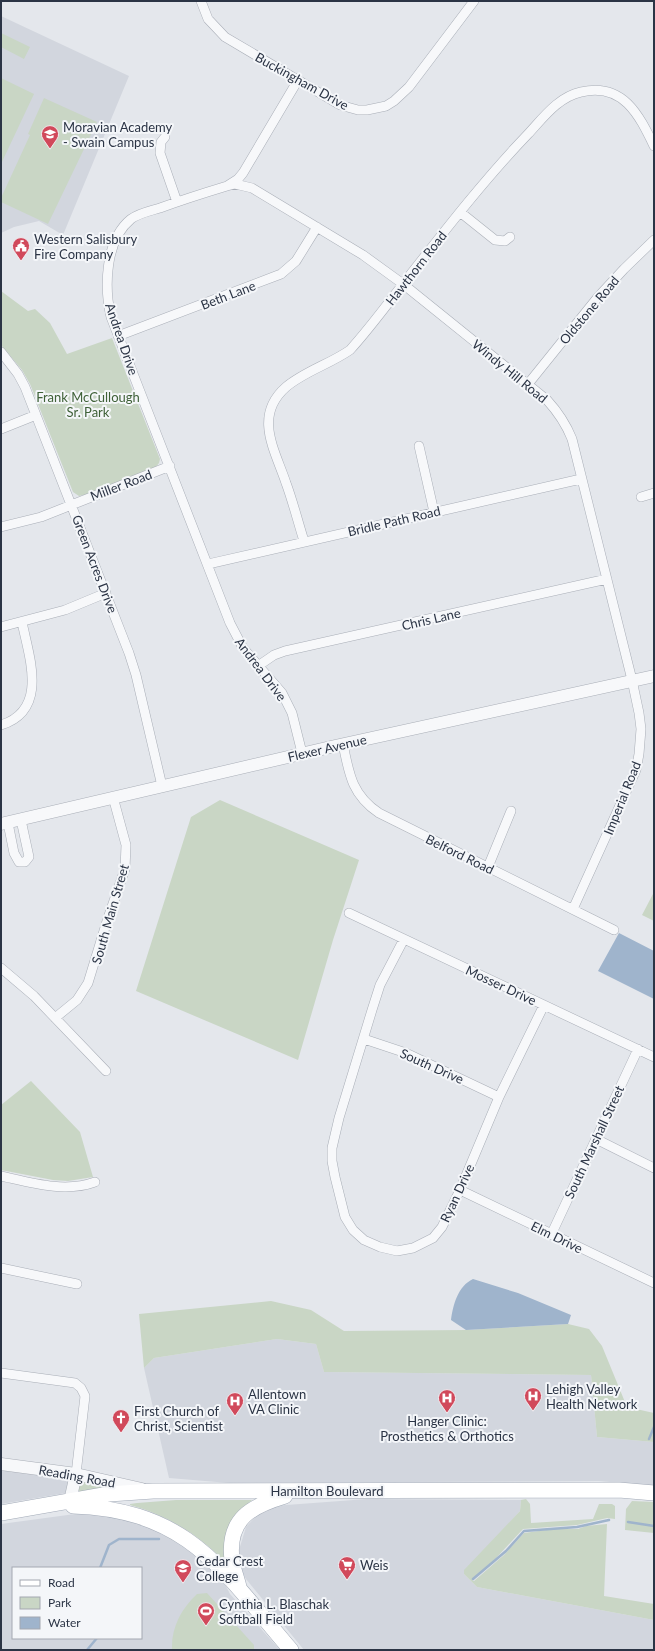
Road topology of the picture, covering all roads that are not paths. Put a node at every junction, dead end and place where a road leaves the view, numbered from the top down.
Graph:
1 (201, 1) edge
2 (474, 1) edge
3 (298, 80) junction
4 (165, 137) dead end
5 (654, 146) edge
6 (227, 186) junction
7 (176, 202) junction
8 (460, 212) junction
9 (317, 227) junction
10 (510, 237) dead end
11 (654, 240) edge
12 (403, 284) junction
13 (118, 336) junction
14 (1, 352) edge
15 (528, 384) junction
16 (36, 415) junction
17 (1, 429) edge
18 (419, 446) dead end
19 (170, 466) junction
20 (581, 479) junction
21 (654, 494) edge
22 (641, 497) dead end
23 (72, 504) junction
24 (434, 512) junction
25 (1, 527) edge
26 (304, 541) junction
27 (208, 564) junction
28 (607, 579) junction
29 (106, 594) junction
30 (22, 622) junction
31 (1, 627) edge
32 (258, 666) junction
33 (654, 676) edge
34 (632, 680) junction
35 (1, 725) edge
36 (343, 744) junction
37 (302, 753) junction
38 (162, 786) junction
39 (113, 798) junction
40 (511, 811) dead end
41 (21, 820) junction
42 (4, 824) edge
43 (488, 867) junction
44 (573, 909) junction
45 (349, 913) dead end
46 (614, 930) dead end
47 (404, 939) junction
48 (1, 968) edge
49 (544, 1005) junction
50 (55, 1018) junction
51 (364, 1039) junction
52 (638, 1049) junction
53 (654, 1057) edge
54 (106, 1071) dead end
55 (499, 1097) junction
56 (596, 1139) junction
57 (654, 1168) edge
58 (1, 1176) edge
59 (95, 1182) dead end
60 (460, 1190) junction
61 (551, 1235) junction
62 (1, 1268) edge
63 (77, 1284) dead end
64 (654, 1284) edge
65 (1, 1373) edge
66 (1, 1464) edge
67 (76, 1474) junction
68 (153, 1491) junction
69 (304, 1491) junction
70 (654, 1493) edge
71 (70, 1500) junction
72 (50, 1505) junction
73 (1, 1513) edge
74 (240, 1591) junction
75 (291, 1650) edge

1 - 3 street, Buckingham Drive
2 - 3 street, Buckingham Drive
3 - 6 street, Andrea Drive
4 - 7 street
5 - 8 street, Hawthorn Road
6 - 7 street, Andrea Drive
6 - 9 street, Windy Hill Road
7 - 13 street, Andrea Drive
8 - 10 street
8 - 12 street, Hawthorn Road
9 - 12 street, Windy Hill Road
9 - 13 street, Beth Lane
11 - 15 street, Oldstone Road
12 - 15 street, Windy Hill Road
12 - 26 street, Hawthorn Road
13 - 19 street, Andrea Drive
14 - 16 street, Green Acres Drive
15 - 20 street, Windy Hill Road
16 - 17 street
16 - 23 street, Green Acres Drive
18 - 24 street
19 - 23 street, Miller Road
19 - 27 street, Andrea Drive
20 - 24 street, Bridle Path Road
20 - 28 street, Windy Hill Road
21 - 22 street
23 - 25 street, Miller Road
23 - 29 street, Green Acres Drive
24 - 26 street, Bridle Path Road
26 - 27 street, Bridle Path Road
27 - 32 street, Andrea Drive
28 - 32 street, Chris Lane
28 - 34 street, Windy Hill Road
29 - 30 street
29 - 38 street, Green Acres Drive
30 - 31 street
30 - 35 street
32 - 37 street, Andrea Drive
33 - 34 street, Flexer Avenue
34 - 36 street, Flexer Avenue
34 - 44 street, Imperial Road
36 - 37 street, Flexer Avenue
36 - 43 street, Belford Road
37 - 38 street, Flexer Avenue
38 - 39 street, Flexer Avenue
39 - 41 street, Flexer Avenue
39 - 50 street, South Main Street
40 - 43 street
41 - 42 street, Flexer Avenue
41 - 42 street
43 - 44 street, Belford Road
44 - 46 street, Belford Road
45 - 47 street, Mosser Drive
47 - 49 street, Mosser Drive
47 - 51 street, Ryan Drive
48 - 50 street
49 - 52 street, Mosser Drive
49 - 55 street, Ryan Drive
50 - 54 street
51 - 55 street, South Drive
51 - 60 street, Ryan Drive
52 - 53 street, Mosser Drive
52 - 56 street, South Marshall Street
55 - 60 street, Ryan Drive
56 - 57 street
56 - 61 street, South Marshall Street
58 - 59 street
60 - 61 street, Elm Drive
61 - 64 street, Elm Drive
62 - 63 street
65 - 67 street
66 - 67 street, Reading Road
67 - 68 street, Reading Road
67 - 71 street
68 - 69 main road, Hamilton Boulevard
68 - 71 main road, Hamilton Boulevard
69 - 70 main road, Hamilton Boulevard
69 - 74 main road
71 - 72 main road, Hamilton Boulevard
72 - 73 main road, Hamilton Boulevard
72 - 74 main road
74 - 75 main road

